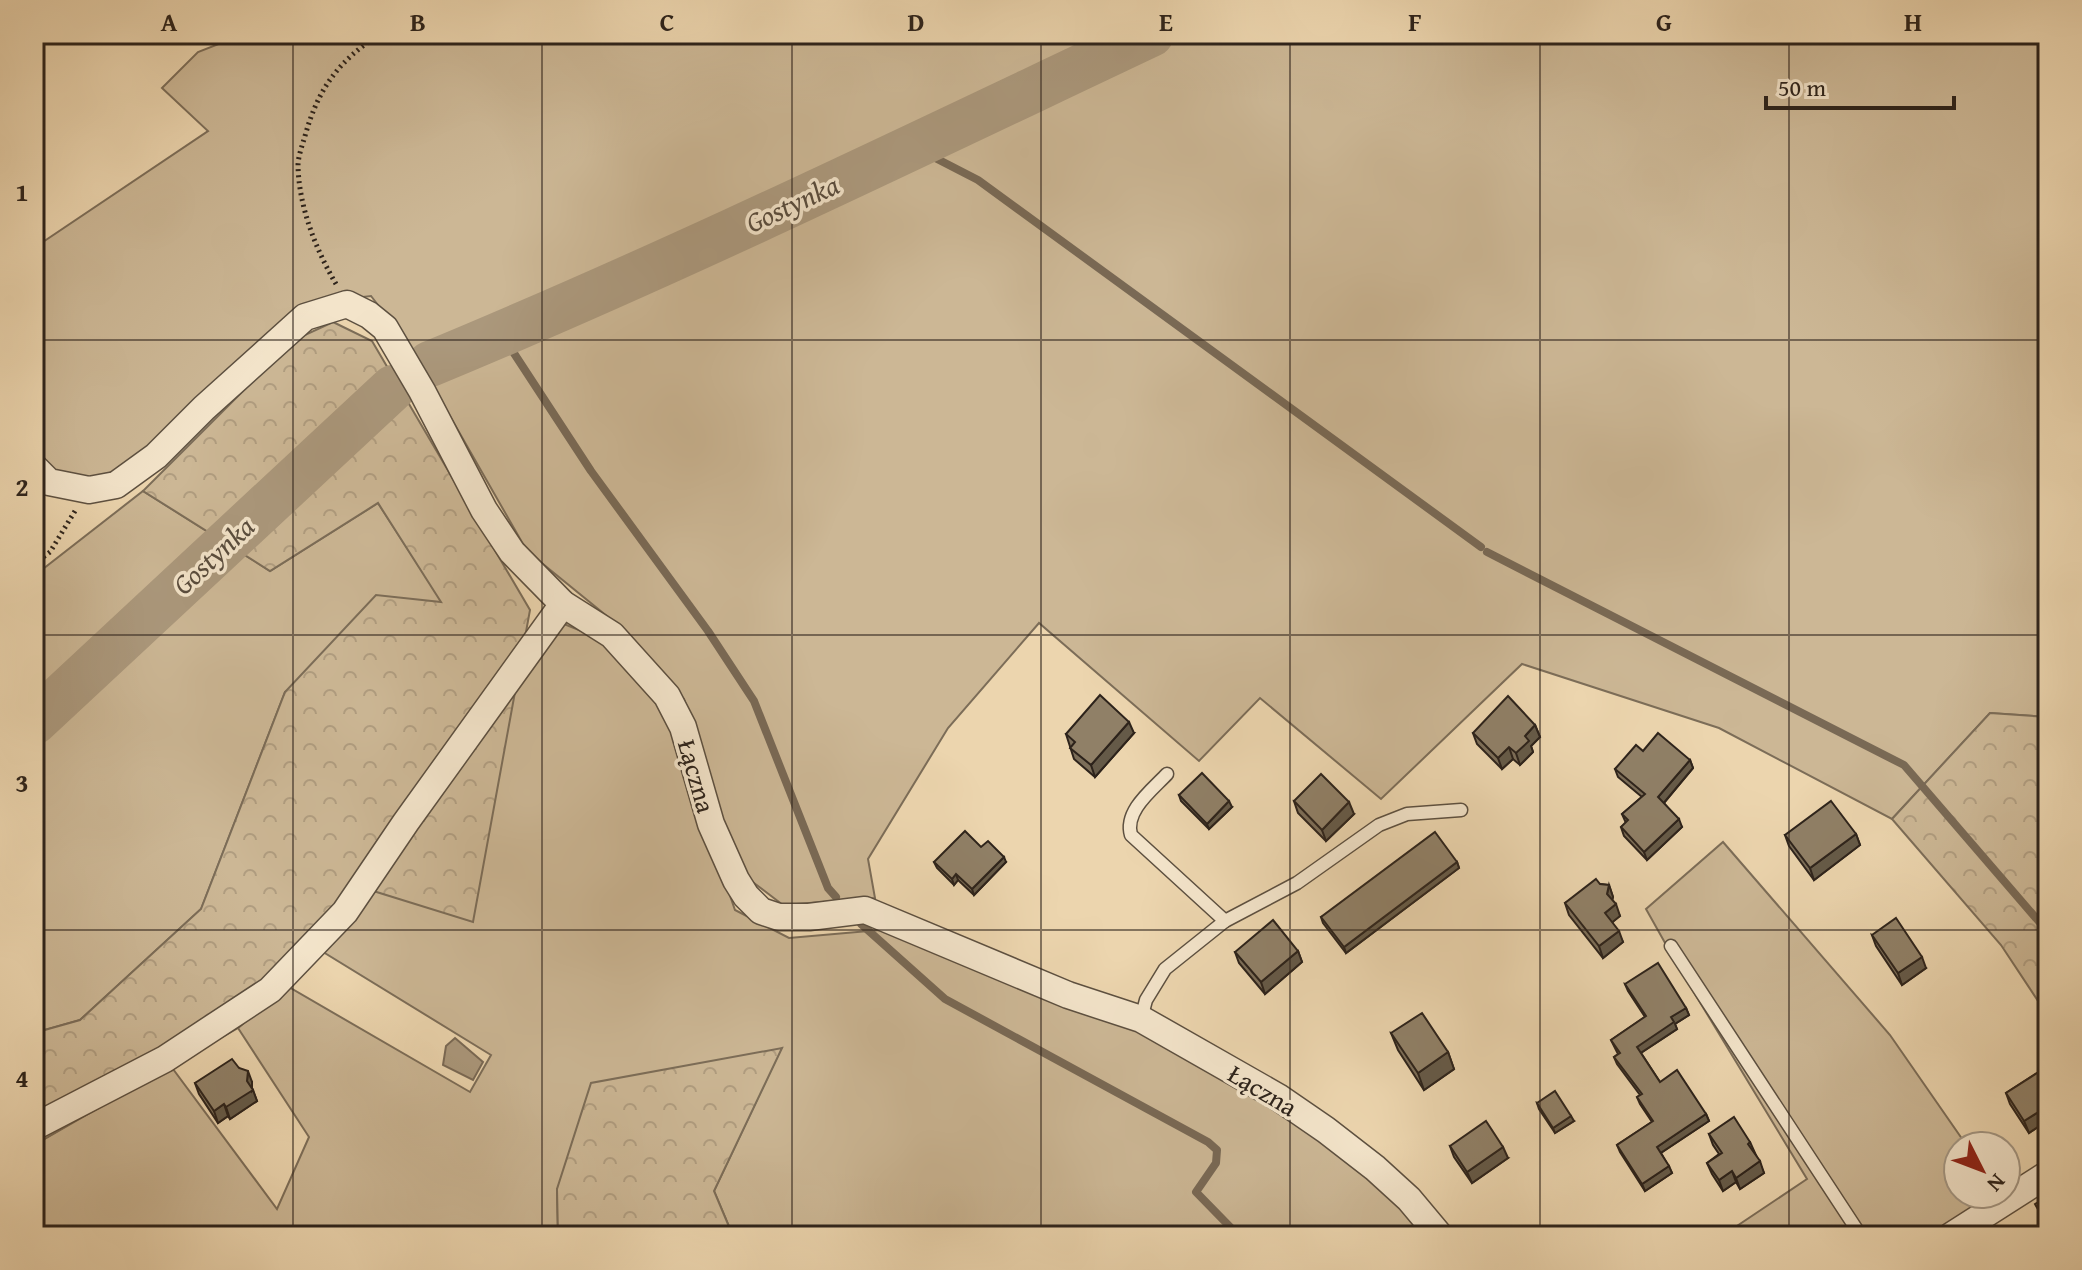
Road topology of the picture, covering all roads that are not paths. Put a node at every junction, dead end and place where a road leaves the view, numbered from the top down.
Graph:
1 (34, 467) edge
2 (563, 604) junction
3 (1167, 774) dead end
4 (1461, 810) dead end
5 (1225, 921) junction
6 (1671, 946) dead end
7 (1141, 1019) junction
8 (34, 1127) edge
9 (2048, 1174) edge
10 (1440, 1236) edge
11 (1861, 1236) edge
12 (1951, 1236) edge

1 - 2 street, Łączna
2 - 7 street, Łączna
2 - 8 street
3 - 5 lane
4 - 5 lane
5 - 7 lane
6 - 11 lane
7 - 10 street, Łączna
9 - 12 street

